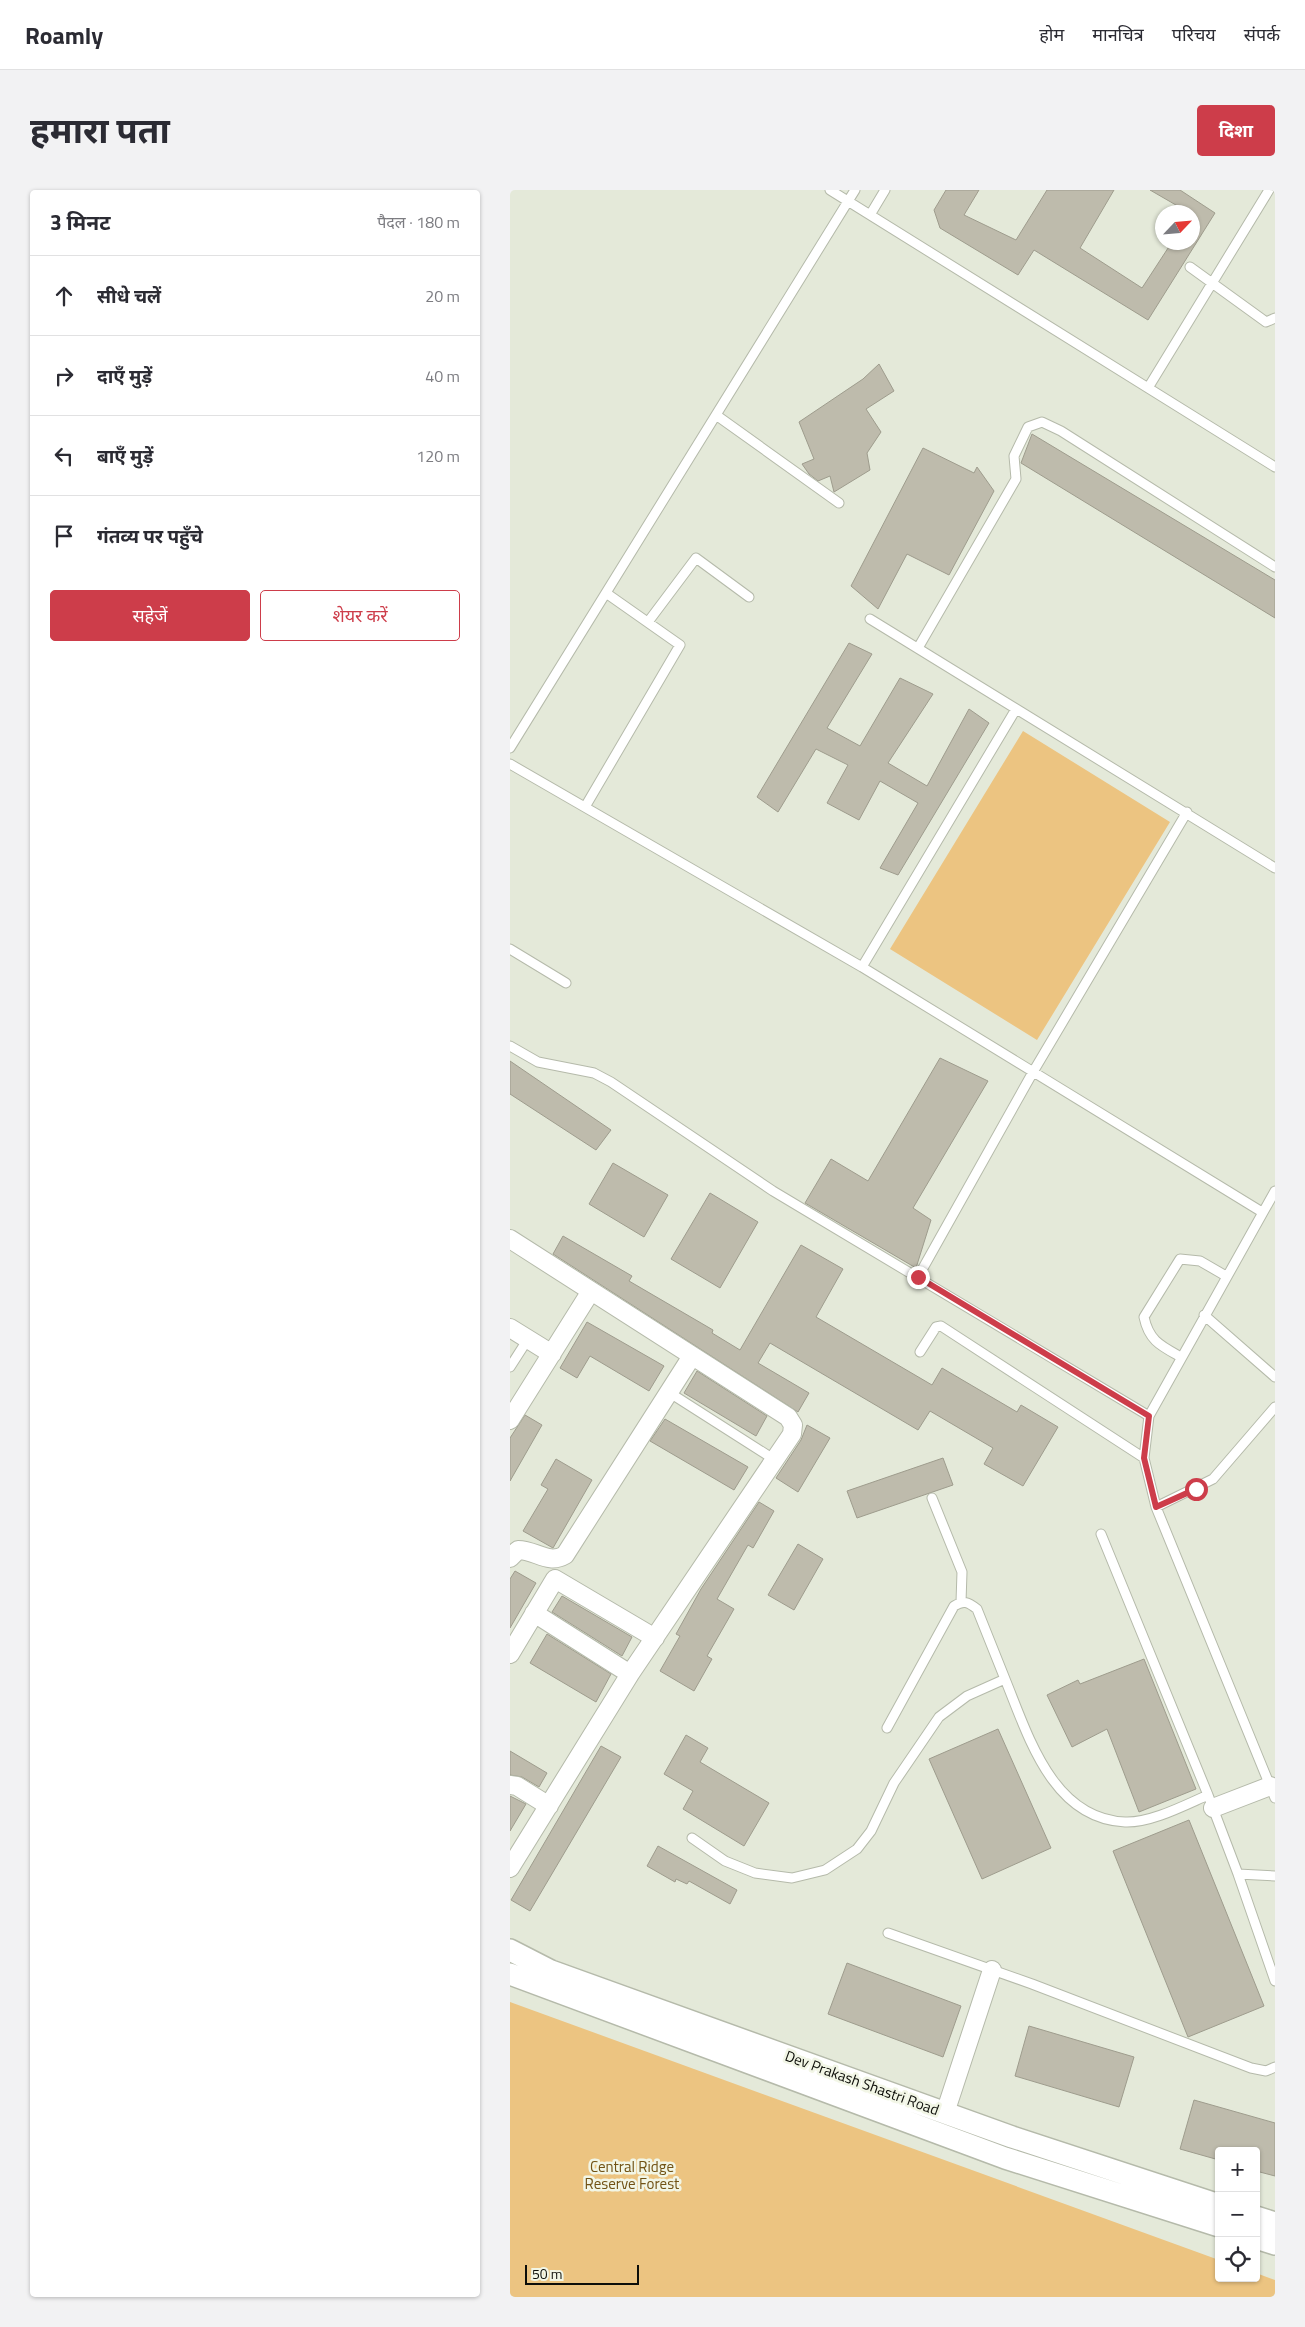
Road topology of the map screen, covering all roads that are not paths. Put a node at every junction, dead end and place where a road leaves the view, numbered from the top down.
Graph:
1 (830, 190) edge
2 (855, 190) edge
3 (885, 190) edge
4 (1269, 190) edge
5 (849, 202) junction
6 (870, 215) junction
7 (1190, 267) dead end
8 (1214, 282) junction
9 (1275, 318) edge
10 (1148, 388) junction
11 (716, 415) junction
12 (1275, 467) edge
13 (839, 503) dead end
14 (1275, 567) edge
15 (606, 593) junction
16 (750, 597) dead end
17 (870, 619) dead end
18 (648, 622) junction
19 (918, 648) junction
20 (1016, 709) junction
21 (510, 748) edge
22 (510, 764) edge
23 (585, 807) junction
24 (1187, 812) junction
25 (1275, 868) edge
26 (510, 949) edge
27 (862, 967) junction
28 (566, 983) dead end
29 (510, 1046) edge
30 (1033, 1072) junction
31 (1275, 1191) edge
32 (1262, 1212) junction
33 (510, 1240) edge
34 (1226, 1276) junction
35 (918, 1277) junction
36 (591, 1291) junction
37 (1204, 1315) junction
38 (510, 1328) edge
39 (528, 1339) junction
40 (920, 1352) dead end
41 (552, 1354) junction
42 (692, 1356) junction
43 (1181, 1356) junction
44 (510, 1366) edge
45 (1275, 1378) edge
46 (670, 1393) junction
47 (1275, 1407) edge
48 (1149, 1416) junction
49 (510, 1420) edge
50 (1144, 1458) junction
51 (775, 1460) junction
52 (932, 1498) dead end
53 (1156, 1507) junction
54 (1101, 1534) dead end
55 (513, 1550) edge
56 (961, 1602) junction
57 (534, 1613) junction
58 (655, 1638) junction
59 (510, 1654) edge
60 (630, 1674) junction
61 (1005, 1679) junction
62 (887, 1728) dead end
63 (510, 1785) edge
64 (1273, 1792) edge
65 (1211, 1801) junction
66 (549, 1806) junction
67 (692, 1838) dead end
68 (510, 1868) edge
69 (1238, 1874) junction
70 (1275, 1876) edge
71 (888, 1933) dead end
72 (510, 1950) edge
73 (992, 1970) junction
74 (510, 1974) edge
75 (1275, 1981) edge
76 (1275, 2067) edge
77 (945, 2113) junction
78 (1215, 2204) edge
79 (1260, 2218) edge
80 (1275, 2223) edge
81 (1215, 2225) edge
82 (1260, 2239) edge
83 (1275, 2244) edge

1 - 5 lane
2 - 5 lane
3 - 6 lane
4 - 8 lane
5 - 6 lane
5 - 11 lane
6 - 10 lane
7 - 8 lane
8 - 9 lane
8 - 10 lane
10 - 12 lane
11 - 13 lane
11 - 15 lane
14 - 19 lane
15 - 18 lane
15 - 21 lane
16 - 18 lane
17 - 19 lane
18 - 23 lane
19 - 20 lane
20 - 24 lane
20 - 27 lane
22 - 23 lane
23 - 27 lane
24 - 25 lane
24 - 30 lane
26 - 28 lane
27 - 30 lane
29 - 35 lane
30 - 32 lane
30 - 35 lane
31 - 32 lane
32 - 34 lane
33 - 36 street
34 - 37 lane
34 - 43 lane
35 - 48 lane
36 - 41 street
36 - 42 street
37 - 43 lane
37 - 45 lane
38 - 39 street
39 - 41 street
39 - 44 lane
40 - 50 lane
41 - 49 street
42 - 46 street
42 - 51 street
43 - 48 lane
46 - 51 lane
46 - 55 street
47 - 53 lane
48 - 50 lane
50 - 53 lane
51 - 58 street
52 - 56 lane
53 - 64 lane
54 - 65 lane
56 - 61 lane
56 - 62 lane
57 - 58 street
57 - 59 street
57 - 60 street
58 - 60 street
60 - 66 street
61 - 65 lane
61 - 67 lane
63 - 66 street
64 - 65 street
65 - 69 lane
66 - 68 street
69 - 70 lane
69 - 75 lane
71 - 73 lane
72 - 77 street, Dev Prakash Shastri Road
73 - 76 lane
73 - 77 street
74 - 81 street, Dev Prakash Shastri Road
77 - 78 street, Dev Prakash Shastri Road
79 - 80 street
82 - 83 street

